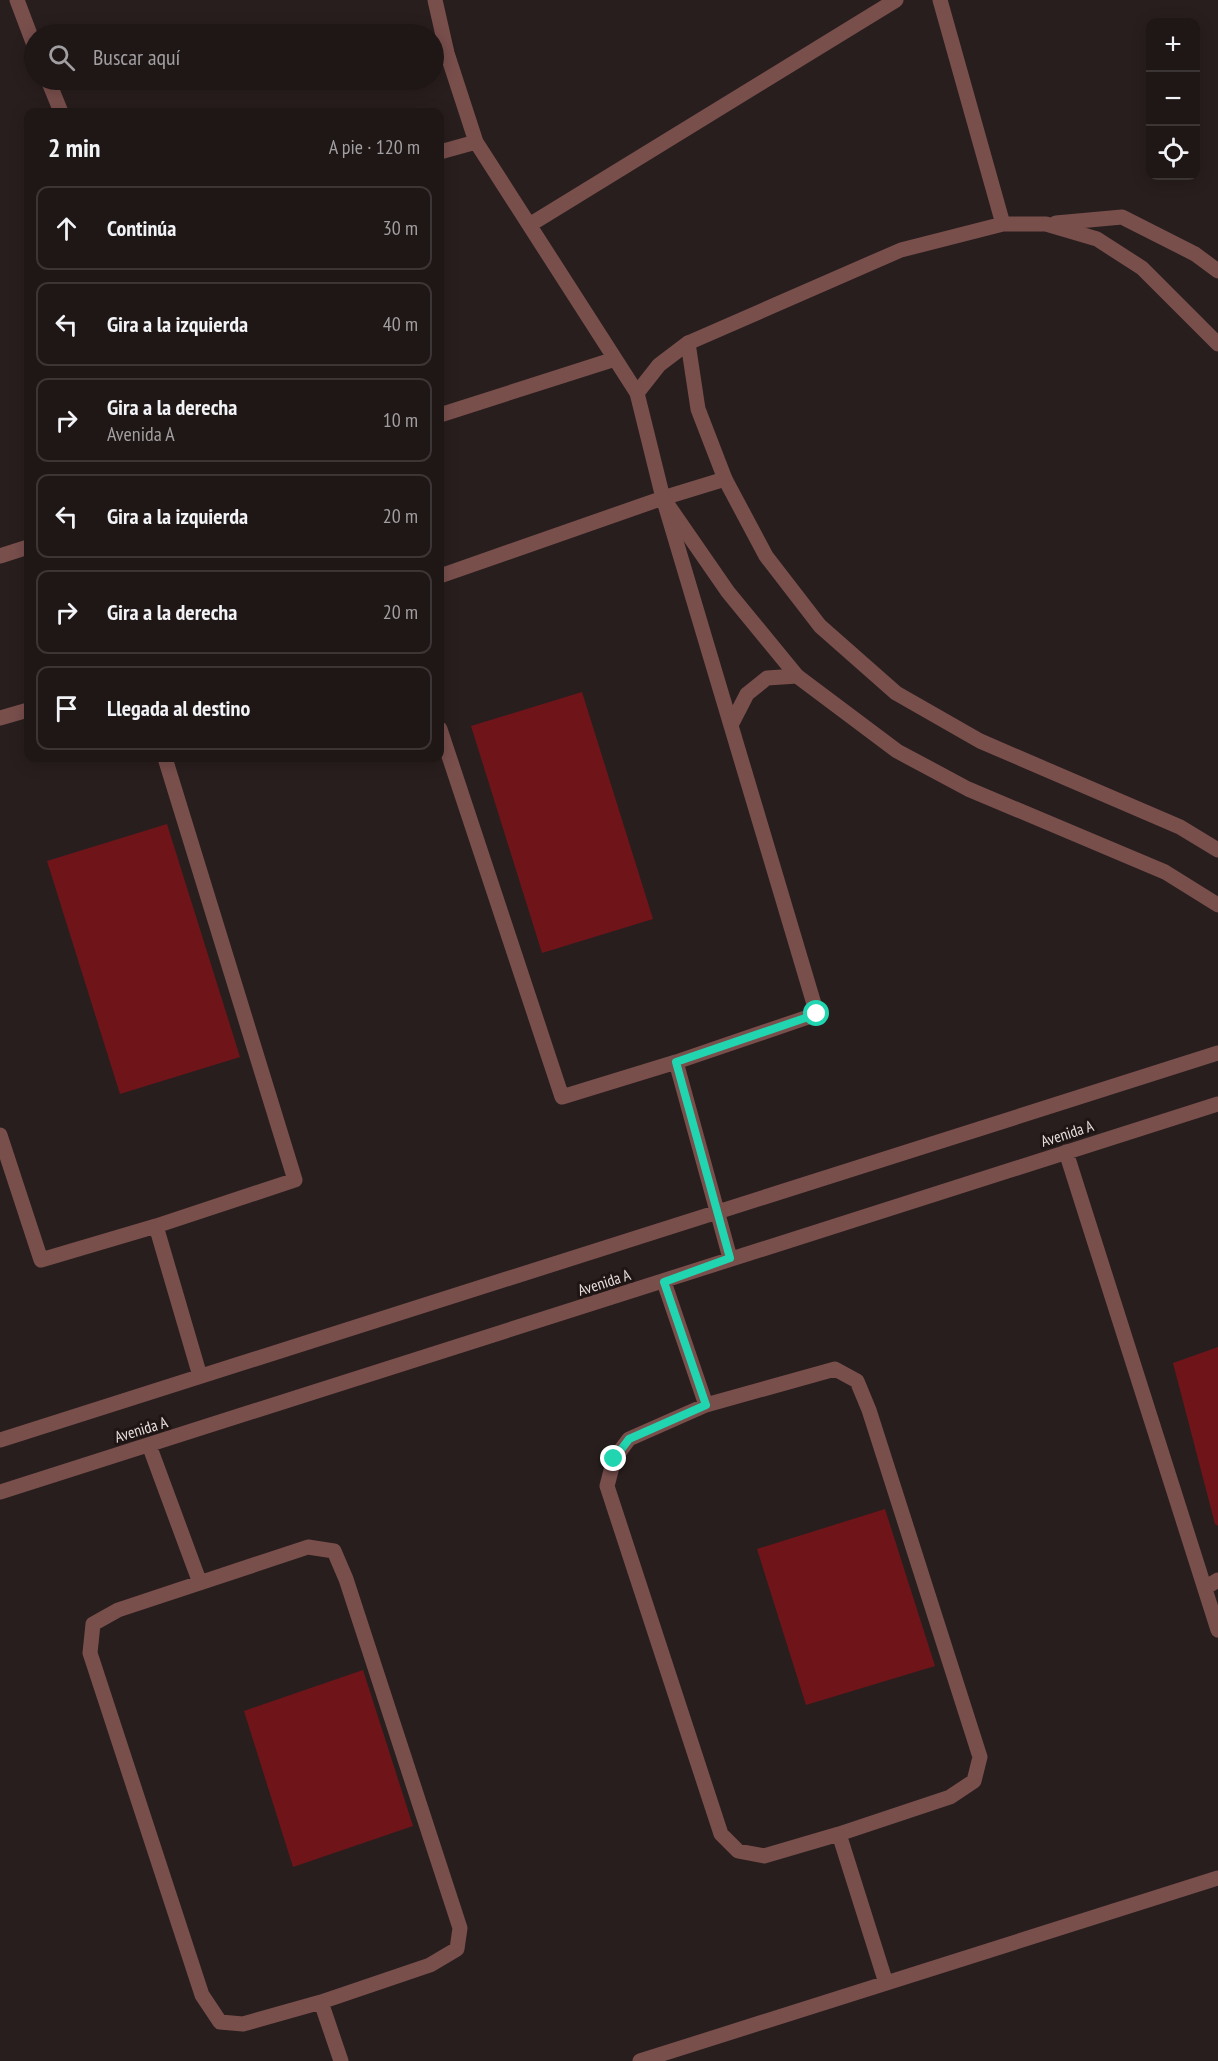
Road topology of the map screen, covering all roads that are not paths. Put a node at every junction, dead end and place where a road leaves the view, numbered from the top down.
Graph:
1 (17, 0) edge
2 (435, 0) edge
3 (896, 0) edge
4 (940, 0) edge
5 (26, 24) edge
6 (440, 24) edge
7 (444, 40) edge
8 (52, 90) edge
9 (59, 108) edge
10 (476, 142) junction
11 (444, 151) edge
12 (531, 224) junction
13 (1003, 224) junction
14 (1046, 224) junction
15 (1218, 271) edge
16 (688, 343) junction
17 (1218, 344) edge
18 (615, 359) junction
19 (637, 393) junction
20 (444, 414) edge
21 (725, 479) junction
22 (663, 498) junction
23 (24, 548) edge
24 (0, 556) edge
25 (444, 575) edge
26 (797, 676) junction
27 (24, 711) edge
28 (0, 718) edge
29 (731, 725) junction
30 (444, 741) edge
31 (166, 762) edge
32 (1218, 850) edge
33 (1218, 905) edge
34 (1218, 1053) edge
35 (676, 1062) junction
36 (1218, 1104) edge
37 (0, 1135) edge
38 (1066, 1152) junction
39 (717, 1212) junction
40 (156, 1226) junction
41 (730, 1258) junction
42 (664, 1282) junction
43 (200, 1376) junction
44 (706, 1405) junction
45 (0, 1440) edge
46 (149, 1445) junction
47 (0, 1492) edge
48 (200, 1583) junction
49 (1211, 1584) edge
50 (1218, 1630) edge
51 (839, 1834) junction
52 (1218, 1878) edge
53 (886, 1983) junction
54 (321, 2002) junction
55 (341, 2061) edge
56 (640, 2061) edge

1 - 5 street
2 - 6 street
3 - 12 street
4 - 13 street
7 - 10 street
8 - 9 street
10 - 11 street
10 - 12 street
12 - 18 street
13 - 14 street
13 - 16 street
14 - 15 street
14 - 17 street
16 - 19 street
16 - 21 street
18 - 19 street
18 - 20 street
19 - 22 street
21 - 22 street
21 - 32 street
22 - 25 street
22 - 26 street
22 - 29 street
23 - 24 street
26 - 29 street
26 - 33 street
27 - 28 street
29 - 35 street
30 - 35 street
31 - 40 street
34 - 39 street, Avenida A
35 - 39 street
36 - 38 street, Avenida A
37 - 40 street
38 - 41 street, Avenida A
38 - 49 street
39 - 41 street
39 - 43 street, Avenida A
40 - 43 street
41 - 42 street, Avenida A
42 - 44 street
42 - 46 street, Avenida A
43 - 45 street, Avenida A
44 - 51 street
44 - 51 street
46 - 47 street, Avenida A
46 - 48 street
48 - 54 street
48 - 54 street
49 - 50 street
51 - 53 street
52 - 53 street
53 - 56 street
54 - 55 street

